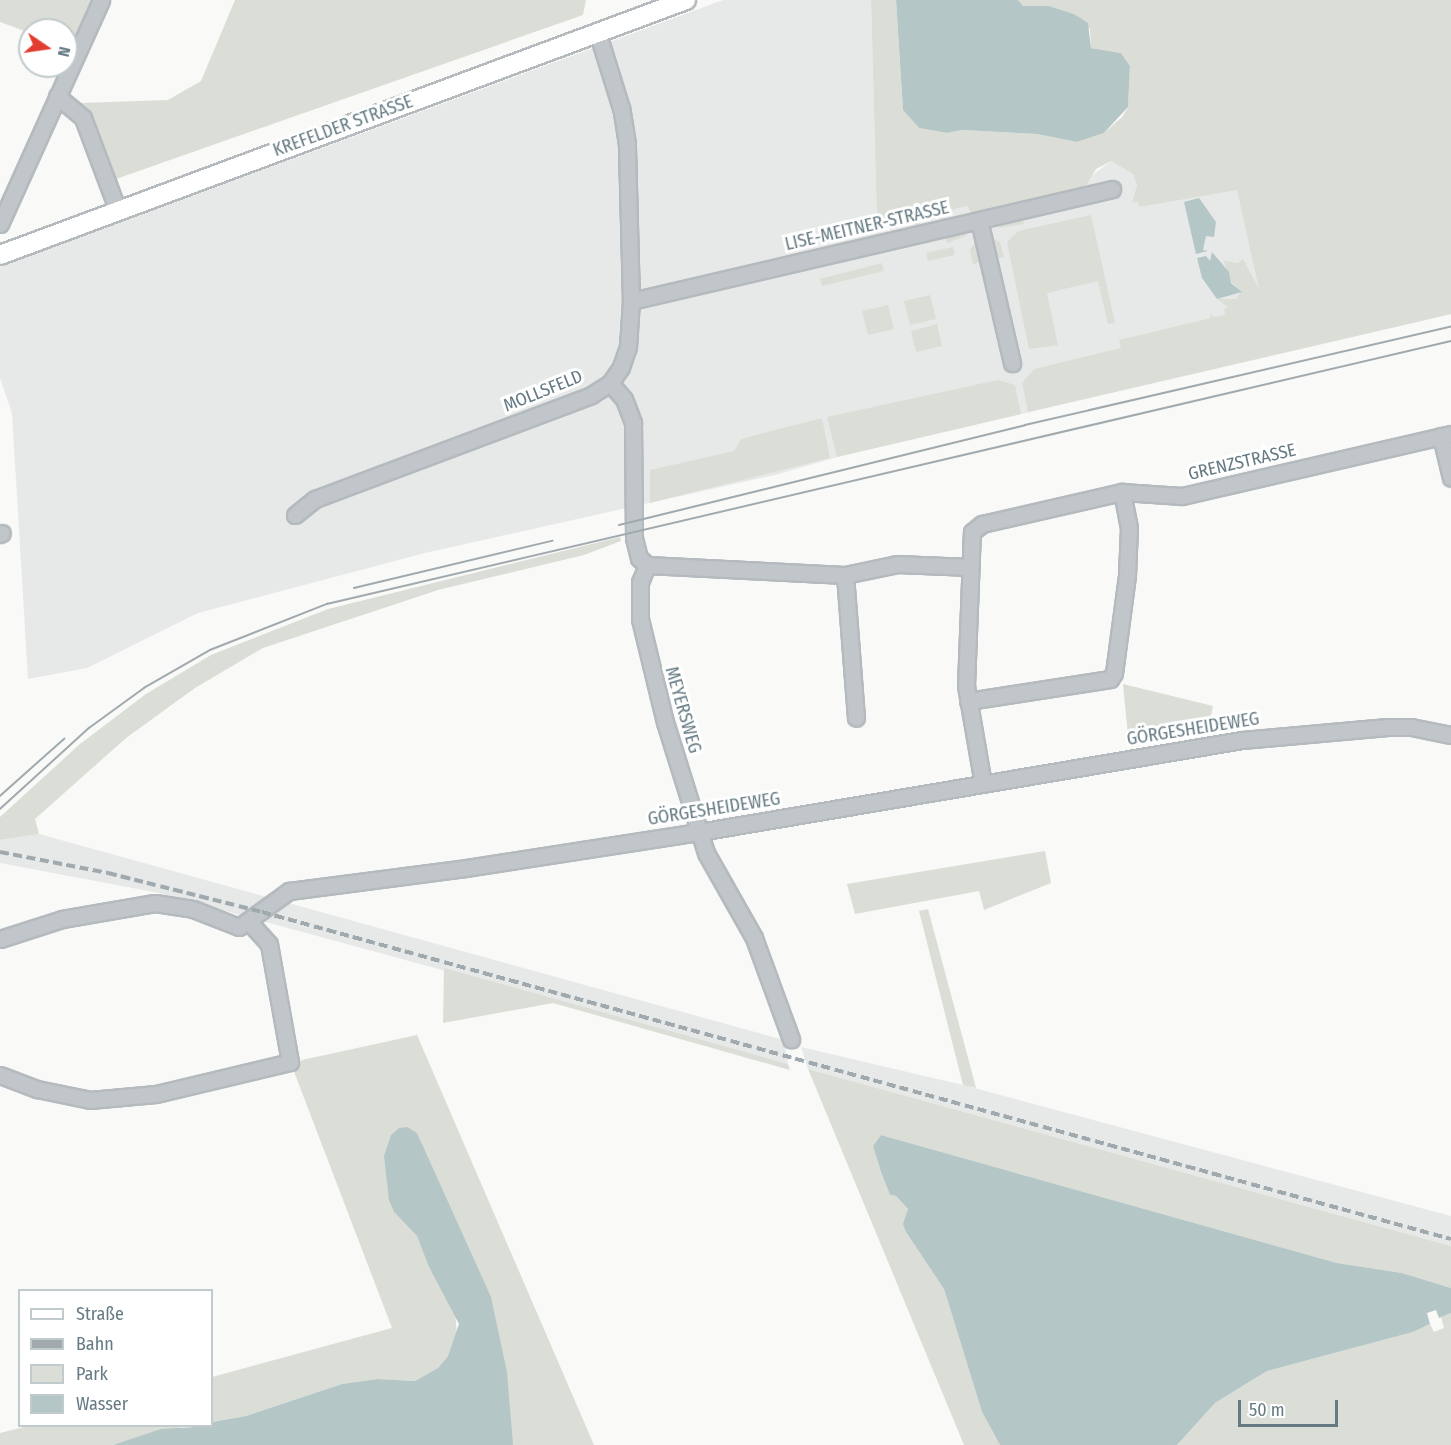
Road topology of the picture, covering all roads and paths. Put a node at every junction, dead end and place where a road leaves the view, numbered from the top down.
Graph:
1 (100, 0) edge
2 (686, 0) edge
3 (598, 34) junction
4 (57, 96) junction
5 (1112, 189) dead end
6 (118, 211) junction
7 (979, 220) junction
8 (0, 224) edge
9 (0, 255) edge
10 (631, 301) junction
11 (1012, 363) dead end
12 (609, 383) junction
13 (1446, 435) edge
14 (1451, 478) edge
15 (1122, 492) junction
16 (295, 515) dead end
17 (647, 565) junction
18 (970, 567) junction
19 (845, 575) junction
20 (969, 701) junction
21 (856, 718) dead end
22 (1451, 735) edge
23 (983, 784) junction
24 (699, 832) junction
25 (250, 923) junction
26 (0, 939) edge
27 (791, 1039) dead end
28 (0, 1075) edge

1 - 4 street
2 - 3 main road, KREFELDER STRASSE
3 - 6 main road, KREFELDER STRASSE
3 - 10 street, MOLLSFELD
4 - 6 street
4 - 8 street
5 - 7 street, LISE-MEITNER-STRASSE
6 - 9 main road, KREFELDER STRASSE
7 - 10 street, LISE-MEITNER-STRASSE
7 - 11 street
10 - 12 street, MOLLSFELD
12 - 16 street, MOLLSFELD
12 - 17 street
13 - 14 street
13 - 15 street, GRENZSTRASSE
15 - 18 street, GRENZSTRASSE
15 - 20 street
17 - 19 street
17 - 24 street, MEYERSWEG
18 - 19 street
18 - 20 street, GRENZSTRASSE
19 - 21 street
20 - 23 street, GRENZSTRASSE
22 - 23 street, GÖRGESHEIDEWEG
23 - 24 street, GÖRGESHEIDEWEG
24 - 25 street, GÖRGESHEIDEWEG
24 - 27 street, MEYERSWEG
25 - 26 street
25 - 28 street

